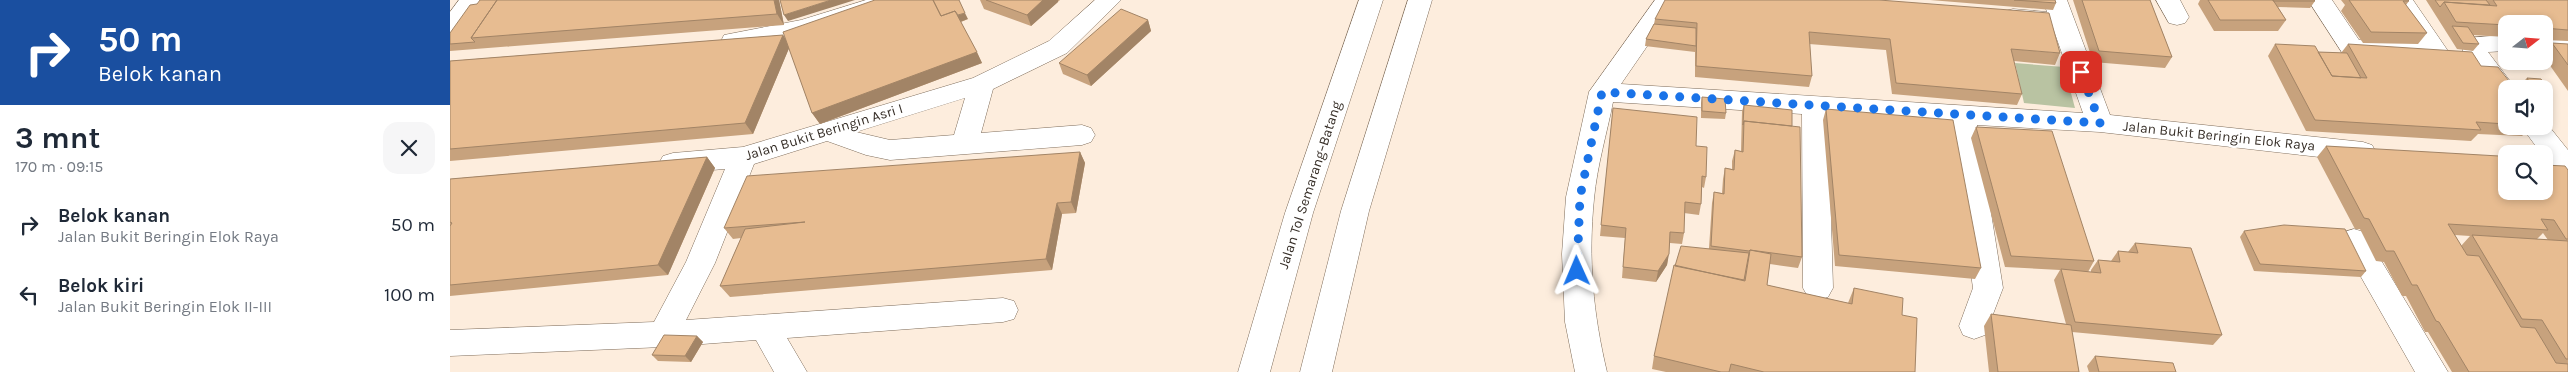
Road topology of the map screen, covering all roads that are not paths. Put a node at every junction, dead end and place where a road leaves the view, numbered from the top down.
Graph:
1 (472, 0) edge
2 (890, 0) edge
3 (1109, 0) edge
4 (1371, 0) edge
5 (1420, 0) edge
6 (1667, 0) edge
7 (2320, 0) edge
8 (2401, 0) edge
9 (2058, 11) edge
10 (1996, 15) edge
11 (450, 28) edge
12 (2498, 43) edge
13 (710, 44) edge
14 (2553, 47) edge
15 (2568, 48) edge
16 (2498, 83) edge
17 (982, 84) junction
18 (1602, 92) junction
19 (1815, 104) junction
20 (1962, 113) junction
21 (2100, 123) junction
22 (829, 130) junction
23 (1082, 135) dead end
24 (2541, 135) edge
25 (965, 144) junction
26 (2389, 154) edge
27 (743, 157) junction
28 (644, 166) edge
29 (2553, 168) edge
30 (2568, 169) edge
31 (2354, 240) dead end
32 (1818, 288) dead end
33 (1003, 310) dead end
34 (1974, 326) dead end
35 (764, 327) junction
36 (663, 334) junction
37 (450, 343) edge
38 (791, 372) edge
39 (1254, 372) edge
40 (1316, 372) edge
41 (1592, 372) edge
42 (2432, 372) edge

1 - 11 main road
2 - 13 main road
3 - 17 main road, Jalan Bukit Beringin Asri I
4 - 39 main road, Jalan Tol Semarang–Batang
5 - 40 main road
6 - 18 main road
7 - 8 main road
9 - 10 main road
9 - 21 main road
12 - 16 main road
14 - 15 main road
17 - 22 main road, Jalan Bukit Beringin Asri I
17 - 25 main road
18 - 19 main road, Jalan Bukit Beringin Elok Raya
18 - 41 main road
19 - 20 main road, Jalan Bukit Beringin Elok Raya
19 - 32 main road
20 - 21 main road, Jalan Bukit Beringin Elok Raya
20 - 34 main road
21 - 26 main road, Jalan Bukit Beringin Elok Raya
22 - 25 main road
22 - 27 main road, Jalan Bukit Beringin Asri I
23 - 25 main road
24 - 30 main road
27 - 28 main road, Jalan Bukit Beringin Asri I
27 - 36 main road
29 - 30 main road
31 - 42 main road
33 - 35 main road
35 - 36 main road
35 - 38 main road
36 - 37 main road

